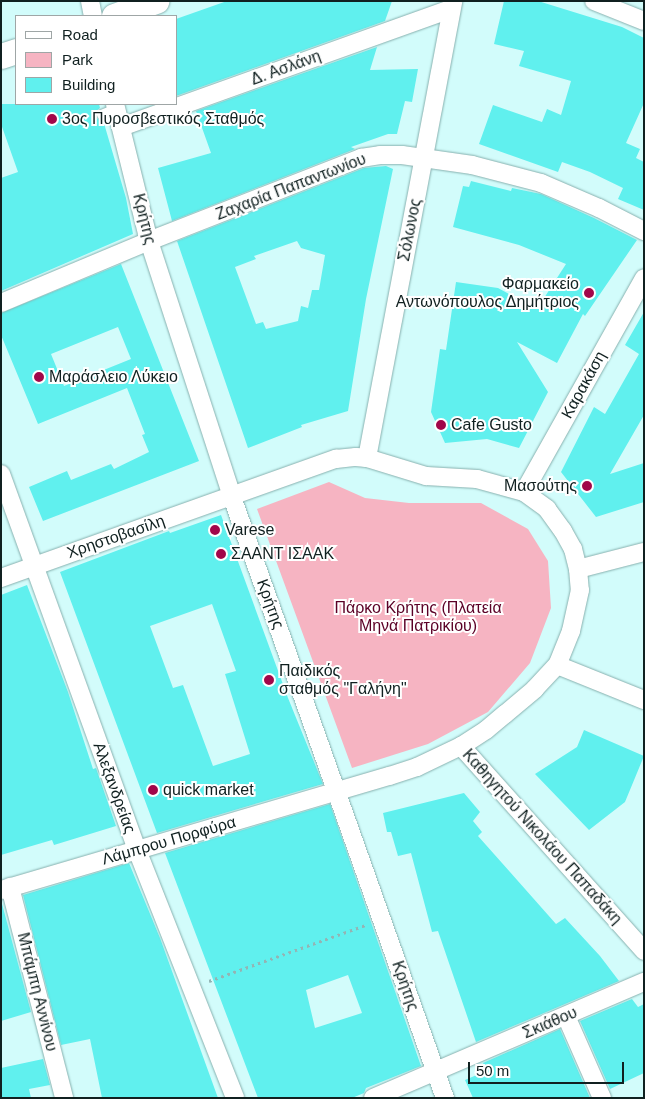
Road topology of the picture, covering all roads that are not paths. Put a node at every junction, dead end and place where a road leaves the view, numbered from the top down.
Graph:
1 (90, 1) edge
2 (156, 1) edge
3 (594, 1) edge
4 (452, 5) edge
5 (93, 15) edge
6 (117, 15) edge
7 (644, 21) edge
8 (15, 51) edge
9 (1, 56) edge
10 (111, 109) edge
11 (121, 127) junction
12 (424, 157) junction
13 (644, 231) edge
14 (149, 241) junction
15 (644, 278) edge
16 (1, 303) edge
17 (367, 458) junction
18 (1, 474) edge
19 (524, 492) junction
20 (232, 498) junction
21 (644, 552) edge
22 (34, 565) junction
23 (578, 569) junction
24 (1, 578) edge
25 (557, 665) junction
26 (644, 700) edge
27 (461, 746) junction
28 (337, 791) junction
29 (137, 850) junction
30 (6, 889) edge
31 (644, 951) edge
32 (644, 982) edge
33 (566, 1016) junction
34 (436, 1072) junction
35 (64, 1098) edge
36 (235, 1098) edge
37 (373, 1098) edge
38 (445, 1098) edge
39 (602, 1098) edge

1 - 5 street
2 - 6 main road
3 - 7 street
4 - 11 street, Δ. Ασλάνη
4 - 12 street, Σόλωνος
8 - 9 main road
10 - 11 street, Κρήτης
11 - 14 street, Κρήτης
12 - 13 street, Ζαχαρία Παπαντωνίου
12 - 14 street, Ζαχαρία Παπαντωνίου
12 - 17 street, Σόλωνος
14 - 16 street, Ζαχαρία Παπαντωνίου
14 - 20 street, Κρήτης
15 - 19 street, Καρακάση
17 - 19 street, Χρηστοβασίλη
17 - 20 street, Χρηστοβασίλη
18 - 22 street, Αλεξανδρείας
19 - 23 street
20 - 22 street, Χρηστοβασίλη
20 - 28 street, Κρήτης
21 - 23 street
22 - 24 street, Χρηστοβασίλη
22 - 29 street, Αλεξανδρείας
23 - 25 street
25 - 26 street
25 - 27 street, Λάμπρου Πορφύρα
27 - 28 street, Λάμπρου Πορφύρα
27 - 31 street, Καθηγητού Νικολάου Παπαδάκη
28 - 29 street, Λάμπρου Πορφύρα
28 - 34 street, Κρήτης
29 - 30 street, Λάμπρου Πορφύρα
29 - 36 street, Αλεξανδρείας
30 - 35 street, Μπάμπη Αννίνου
32 - 33 street, Σκιάθου
33 - 34 street, Σκιάθου
33 - 39 street
34 - 37 street, Σκιάθου
34 - 38 street, Κρήτης

